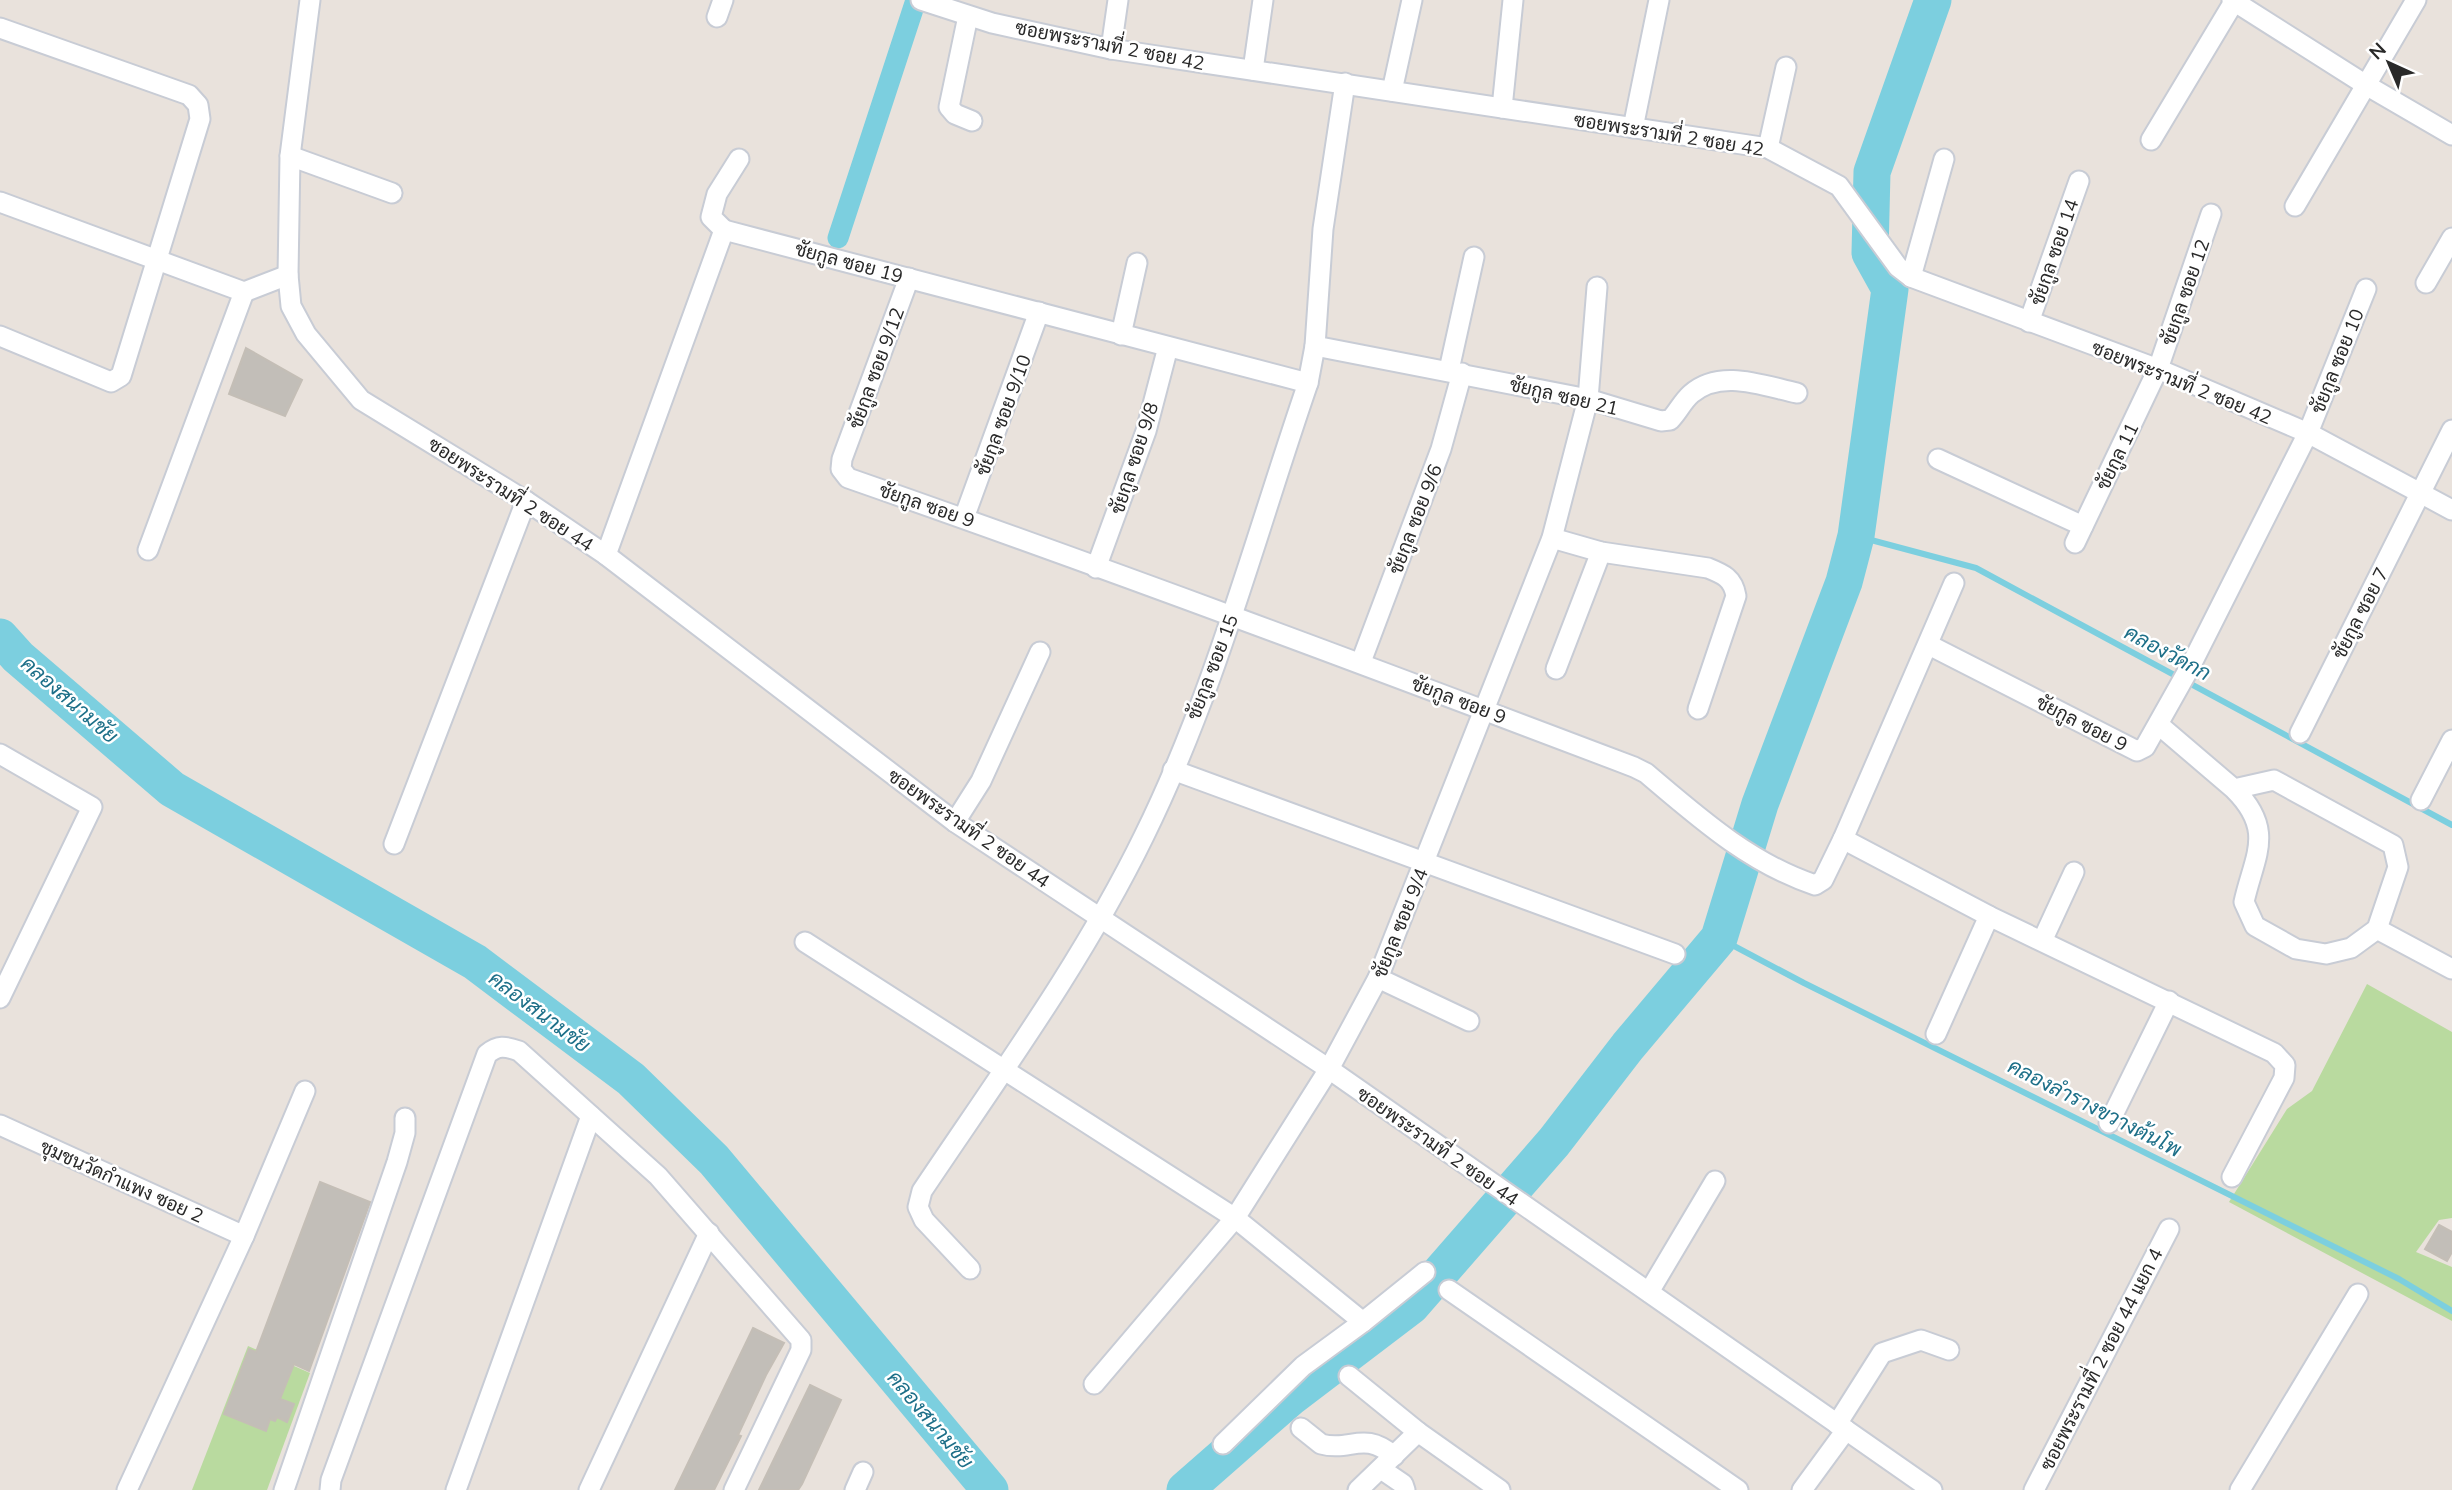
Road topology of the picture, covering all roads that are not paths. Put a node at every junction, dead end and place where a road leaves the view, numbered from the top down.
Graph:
1 (310, 0) edge
2 (1118, 0) edge
3 (1263, 0) edge
4 (1412, 0) edge
5 (1513, 0) edge
6 (1659, 0) edge
7 (2234, 0) edge
8 (2416, 0) edge
9 (923, 1) edge
10 (968, 16) junction
11 (0, 28) edge
12 (1111, 49) junction
13 (1786, 67) dead end
14 (1253, 70) junction
15 (1346, 83) junction
16 (2366, 85) junction
17 (1392, 91) junction
18 (1502, 108) junction
19 (972, 121) dead end
20 (1633, 128) junction
21 (2452, 135) edge
22 (2151, 140) dead end
23 (1768, 148) junction
24 (289, 156) junction
25 (739, 159) dead end
26 (1944, 159) dead end
27 (2079, 181) dead end
28 (392, 193) dead end
29 (0, 202) edge
30 (2295, 206) dead end
31 (2211, 214) dead end
32 (724, 230) junction
33 (2452, 238) edge
34 (1474, 257) dead end
35 (155, 259) junction
36 (1137, 263) dead end
37 (288, 275) junction
38 (1911, 277) junction
39 (909, 278) junction
40 (2426, 283) dead end
41 (1597, 288) dead end
42 (2367, 289) dead end
43 (244, 292) junction
44 (1039, 312) junction
45 (2029, 322) junction
46 (1121, 335) junction
47 (0, 336) edge
48 (1315, 346) junction
49 (1168, 347) junction
50 (2158, 369) junction
51 (1456, 372) junction
52 (1308, 383) junction
53 (1797, 393) dead end
54 (1588, 400) junction
55 (2452, 430) edge
56 (2308, 433) junction
57 (842, 459) joint
58 (1938, 459) dead end
59 (2420, 493) junction
60 (526, 501) junction
61 (2452, 510) edge
62 (964, 518) junction
63 (1552, 538) junction
64 (148, 550) dead end
65 (1601, 552) junction
66 (606, 555) junction
67 (1096, 568) junction
68 (1954, 583) dead end
69 (1233, 614) junction
70 (1929, 645) junction
71 (1040, 652) dead end
72 (1361, 662) junction
73 (1556, 669) dead end
74 (1698, 709) dead end
75 (1483, 710) junction
76 (2159, 725) junction
77 (2300, 733) dead end
78 (2452, 740) edge
79 (0, 754) edge
80 (1173, 769) junction
81 (2234, 789) junction
82 (2421, 800) dead end
83 (955, 822) junction
84 (1843, 839) junction
85 (394, 844) dead end
86 (1425, 862) junction
87 (2074, 872) dead end
88 (1989, 916) junction
89 (1101, 919) junction
90 (2377, 929) junction
91 (2043, 939) junction
92 (805, 942) dead end
93 (1675, 954) dead end
94 (2452, 969) edge
95 (1378, 978) junction
96 (0, 998) edge
97 (2169, 1001) junction
98 (1469, 1021) dead end
99 (1936, 1034) dead end
100 (1329, 1069) junction
101 (1003, 1070) junction
102 (305, 1091) dead end
103 (592, 1116) junction
104 (405, 1118) dead end
105 (2109, 1123) dead end
106 (0, 1125) edge
107 (2232, 1177) dead end
108 (1715, 1181) dead end
109 (1235, 1218) junction
110 (2169, 1229) dead end
111 (709, 1233) junction
112 (244, 1237) junction
113 (970, 1269) dead end
114 (1424, 1272) dead end
115 (1449, 1290) dead end
116 (1649, 1292) junction
117 (2358, 1294) dead end
118 (1363, 1322) junction
119 (1950, 1350) dead end
120 (1349, 1376) dead end
121 (1094, 1384) dead end
122 (1842, 1427) junction
123 (1301, 1428) dead end
124 (1418, 1432) junction
125 (1223, 1444) dead end
126 (1387, 1462) junction
127 (127, 1490) edge
128 (284, 1490) edge
129 (330, 1490) edge
130 (456, 1490) edge
131 (589, 1490) edge
132 (734, 1490) edge
133 (1359, 1490) edge
134 (1405, 1490) edge
135 (1500, 1490) edge
136 (1738, 1490) edge
137 (1802, 1490) edge
138 (1932, 1490) edge
139 (2034, 1490) edge
140 (2240, 1490) edge

1 - 24 street, ซอยพระรามที่ 2 ซอย 44
2 - 12 street
3 - 14 street
4 - 17 street
5 - 18 street
6 - 20 street
7 - 16 street
7 - 22 street
8 - 16 street
9 - 10 street, ซอยพระรามที่ 2 ซอย 42
10 - 12 street, ซอยพระรามที่ 2 ซอย 42
10 - 19 street
11 - 35 street
12 - 14 street, ซอยพระรามที่ 2 ซอย 42
13 - 23 street
14 - 15 street, ซอยพระรามที่ 2 ซอย 42
15 - 17 street, ซอยพระรามที่ 2 ซอย 42
15 - 48 street, ชัยกูล ซอย 15
16 - 21 street
16 - 30 street
17 - 18 street, ซอยพระรามที่ 2 ซอย 42
18 - 20 street, ซอยพระรามที่ 2 ซอย 42
20 - 23 street, ซอยพระรามที่ 2 ซอย 42
23 - 38 street, ซอยพระรามที่ 2 ซอย 42
24 - 28 street
24 - 37 street, ซอยพระรามที่ 2 ซอย 44
25 - 32 street
26 - 38 street
27 - 45 street, ชัยกูล ซอย 14
29 - 35 street
31 - 50 street, ชัยกูล ซอย 12
32 - 39 street, ชัยกูล ซอย 19
32 - 66 street
33 - 40 street
34 - 51 street, ชัยกูล ซอย 9/6
35 - 43 street
35 - 47 street
36 - 46 street
37 - 43 street
37 - 60 street, ซอยพระรามที่ 2 ซอย 44
38 - 45 street, ซอยพระรามที่ 2 ซอย 42
39 - 44 street, ชัยกูล ซอย 19
39 - 57 street, ชัยกูล ซอย 9/12
41 - 54 street, ชัยกูล ซอย 9/4
42 - 56 street, ชัยกูล ซอย 10
43 - 64 street
44 - 46 street, ชัยกูล ซอย 19
44 - 62 street, ชัยกูล ซอย 9/10
45 - 50 street, ซอยพระรามที่ 2 ซอย 42
46 - 49 street, ชัยกูล ซอย 19
48 - 51 street, ชัยกูล ซอย 21
48 - 52 street, ชัยกูล ซอย 15
49 - 52 street, ชัยกูล ซอย 19
49 - 67 street, ชัยกูล ซอย 9/8
50 - 56 street, ซอยพระรามที่ 2 ซอย 42
50 - 58 street, ชัยกูล 11
51 - 54 street, ชัยกูล ซอย 21
51 - 72 street, ชัยกูล ซอย 9/6
52 - 69 street, ชัยกูล ซอย 15
53 - 54 street, ชัยกูล ซอย 21
54 - 63 street, ชัยกูล ซอย 9/4
55 - 59 street, ชัยกูล ซอย 7
56 - 59 street, ซอยพระรามที่ 2 ซอย 42
56 - 76 street, ชัยกูล ซอย 9
57 - 62 street, ชัยกูล ซอย 9
59 - 61 street, ซอยพระรามที่ 2 ซอย 42
59 - 77 street, ชัยกูล ซอย 7
60 - 66 street, ซอยพระรามที่ 2 ซอย 44
60 - 85 street
62 - 67 street, ชัยกูล ซอย 9
63 - 65 street
63 - 75 street, ชัยกูล ซอย 9/4
65 - 73 street
65 - 74 street
66 - 83 street, ซอยพระรามที่ 2 ซอย 44
67 - 69 street, ชัยกูล ซอย 9
68 - 70 street, ชัยกูล ซอย 9
69 - 72 street, ชัยกูล ซอย 9
69 - 80 street, ชัยกูล ซอย 15
70 - 76 street, ชัยกูล ซอย 9
70 - 84 street, ชัยกูล ซอย 9
71 - 83 street
72 - 75 street, ชัยกูล ซอย 9
75 - 84 street, ชัยกูล ซอย 9
75 - 86 street, ชัยกูล ซอย 9/4
76 - 81 street
78 - 82 street
79 - 96 street
80 - 86 street
80 - 89 street, ชัยกูล ซอย 15
81 - 90 street
81 - 90 street
83 - 89 street, ซอยพระรามที่ 2 ซอย 44
84 - 88 street
86 - 93 street
86 - 95 street, ชัยกูล ซอย 9/4
87 - 91 street
88 - 91 street
88 - 99 street
89 - 100 street, ซอยพระรามที่ 2 ซอย 44
89 - 101 street, ชัยกูล ซอย 15
90 - 94 street
91 - 97 street
92 - 101 street
95 - 98 street
95 - 100 street, ชัยกูล ซอย 9/4
97 - 105 street
97 - 107 street
100 - 109 street, ชัยกูล ซอย 9/4
100 - 116 street, ซอยพระรามที่ 2 ซอย 44
101 - 109 street
101 - 113 street, ชัยกูล ซอย 15
102 - 112 street
103 - 111 street
103 - 129 street
103 - 130 street
104 - 128 street
106 - 112 street, ชุมชนวัดกำแพง ซอย 2
108 - 116 street
109 - 118 street
109 - 121 street, ชัยกูล ซอย 9/4
110 - 139 street, ซอยพระรามที่ 2 ซอย 44 แยก 4
111 - 131 street
111 - 132 street
112 - 127 street
114 - 118 street
115 - 136 street
116 - 122 street, ซอยพระรามที่ 2 ซอย 44
117 - 140 street
118 - 125 street
119 - 122 street
120 - 124 street
122 - 137 street
122 - 138 street, ซอยพระรามที่ 2 ซอย 44
123 - 126 street
124 - 126 street
124 - 135 street
126 - 133 street
126 - 134 street

